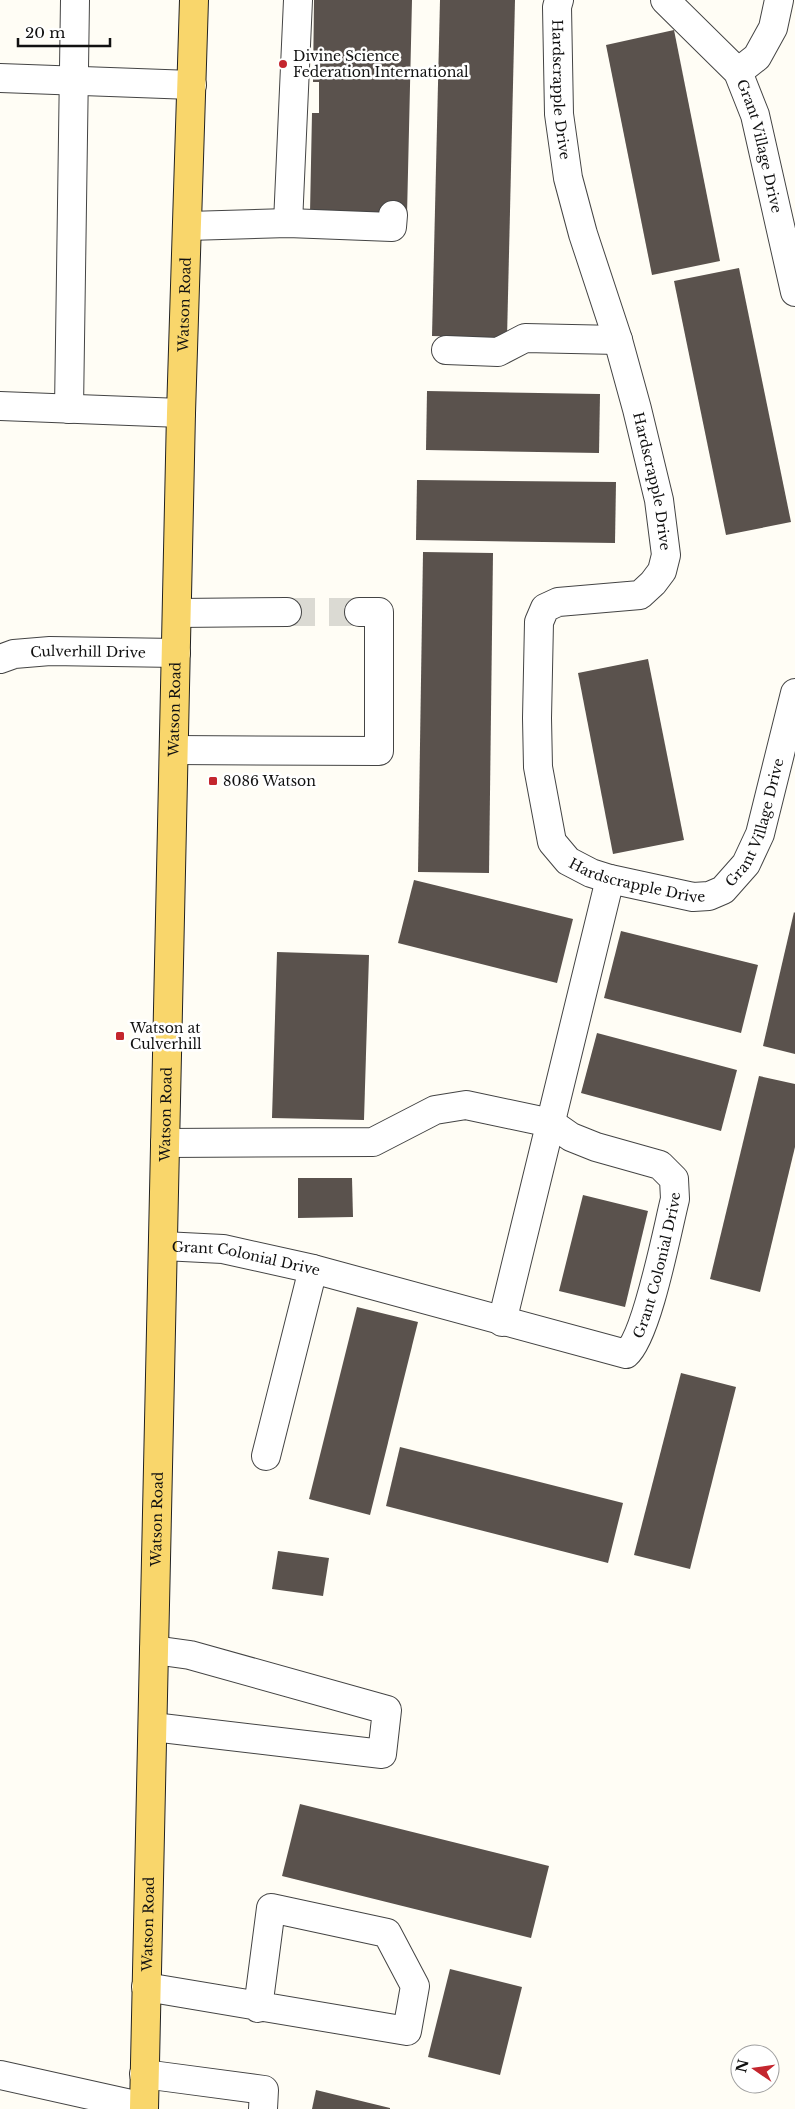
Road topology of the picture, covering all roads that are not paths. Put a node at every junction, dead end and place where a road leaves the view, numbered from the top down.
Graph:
1 (75, 0) edge
2 (194, 0) edge
3 (298, 0) edge
4 (559, 0) edge
5 (665, 0) edge
6 (779, 0) edge
7 (738, 72) junction
8 (0, 78) edge
9 (74, 80) junction
10 (192, 85) junction
11 (392, 215) dead end
12 (288, 223) junction
13 (188, 226) junction
14 (795, 292) edge
15 (618, 340) junction
16 (446, 350) dead end
17 (0, 406) edge
18 (69, 409) junction
19 (181, 413) junction
20 (286, 612) tunnel mouth
21 (359, 612) tunnel mouth
22 (178, 613) junction
23 (176, 653) junction
24 (0, 659) edge
25 (795, 692) edge
26 (174, 750) junction
27 (610, 879) junction
28 (722, 890) joint
29 (551, 1123) junction
30 (165, 1142) junction
31 (163, 1246) junction
32 (312, 1269) junction
33 (502, 1322) junction
34 (266, 1456) dead end
35 (154, 1650) junction
36 (153, 1727) junction
37 (146, 1988) junction
38 (258, 2008) junction
39 (0, 2074) edge
40 (144, 2074) junction
41 (144, 2108) edge
42 (263, 2109) edge

1 - 9 street
2 - 10 main road, Watson Road
3 - 12 street
4 - 15 street, Hardscrapple Drive
5 - 7 street, Grant Village Drive
6 - 7 street
7 - 14 street, Grant Village Drive
8 - 9 street
9 - 10 street
9 - 18 street
10 - 13 main road, Watson Road
11 - 12 street
12 - 13 street
13 - 19 main road, Watson Road
15 - 16 street
15 - 27 street, Hardscrapple Drive
17 - 18 street
18 - 19 street
19 - 22 main road, Watson Road
20 - 22 street
21 - 26 street
22 - 23 main road, Watson Road
23 - 24 street, Culverhill Drive
23 - 26 main road, Watson Road
25 - 28 street, Grant Village Drive
26 - 30 main road, Watson Road
27 - 28 street, Hardscrapple Drive
27 - 29 street
29 - 30 street
29 - 33 street
29 - 33 street, Grant Colonial Drive
30 - 31 main road, Watson Road
31 - 32 street, Grant Colonial Drive
31 - 35 main road, Watson Road
32 - 33 street, Grant Colonial Drive
32 - 34 street
35 - 36 main road, Watson Road
35 - 36 street
36 - 37 main road, Watson Road
37 - 38 street
37 - 40 main road, Watson Road
38 - 38 street
39 - 41 street
40 - 41 main road, Watson Road
40 - 42 street

